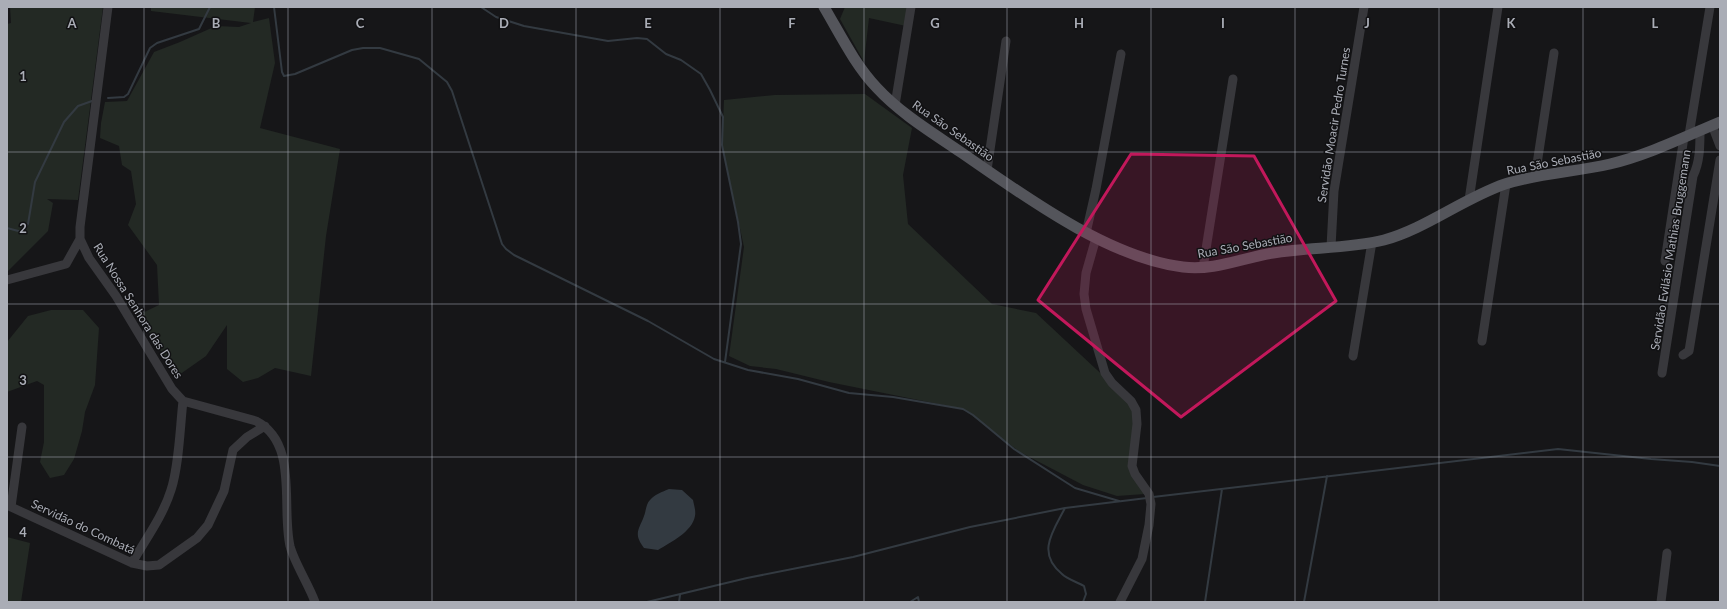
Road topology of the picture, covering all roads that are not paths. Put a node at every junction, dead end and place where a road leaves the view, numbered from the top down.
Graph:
1 (108, 7) edge
2 (824, 7) edge
3 (911, 7) edge
4 (1364, 7) edge
5 (1498, 7) edge
6 (1710, 7) edge
7 (1006, 41) dead end
8 (1554, 53) dead end
9 (1121, 54) dead end
10 (1233, 79) dead end
11 (1003, 96) dead end
12 (895, 105) junction
13 (1716, 124) edge
14 (1700, 130) junction
15 (1686, 136) junction
16 (1720, 146) edge
17 (1720, 160) edge
18 (989, 172) junction
19 (1535, 177) junction
20 (1506, 184) junction
21 (1469, 200) junction
22 (1091, 236) junction
23 (80, 239) junction
24 (1372, 242) junction
25 (1331, 247) junction
26 (1664, 261) dead end
27 (1203, 268) junction
28 (7, 280) edge
29 (1482, 341) dead end
30 (1683, 355) dead end
31 (1353, 356) dead end
32 (1662, 373) dead end
33 (183, 401) junction
34 (265, 426) junction
35 (22, 427) dead end
36 (9, 505) edge
37 (1667, 553) dead end
38 (132, 563) junction
39 (314, 601) edge
40 (1120, 602) edge
41 (1661, 602) edge

1 - 23 street, Rua Nossa Senhora das Dores
2 - 12 main road, Rua São Sebastião
3 - 12 street
4 - 25 street, Servidão Moacir Pedro Turnes
5 - 21 street
6 - 15 street
7 - 18 street
8 - 19 street
9 - 22 street
10 - 27 street
11 - 18 street
12 - 18 main road, Rua São Sebastião
13 - 14 main road, Rua São Sebastião
13 - 16 street
14 - 15 main road, Rua São Sebastião
14 - 32 street, Servidão Evilásio Mathias Bruggemann
15 - 19 main road, Rua São Sebastião
15 - 26 street
17 - 30 street
18 - 22 main road, Rua São Sebastião
19 - 20 main road, Rua São Sebastião
20 - 21 main road, Rua São Sebastião
20 - 29 street
21 - 24 main road, Rua São Sebastião
22 - 27 main road, Rua São Sebastião
22 - 40 street
23 - 28 street
23 - 33 street, Rua Nossa Senhora das Dores
24 - 25 main road, Rua São Sebastião
24 - 31 street
25 - 27 main road, Rua São Sebastião
33 - 34 street
33 - 38 street
34 - 38 street, Servidão do Combatá
34 - 39 street
35 - 36 street
36 - 38 street, Servidão do Combatá
37 - 41 street

